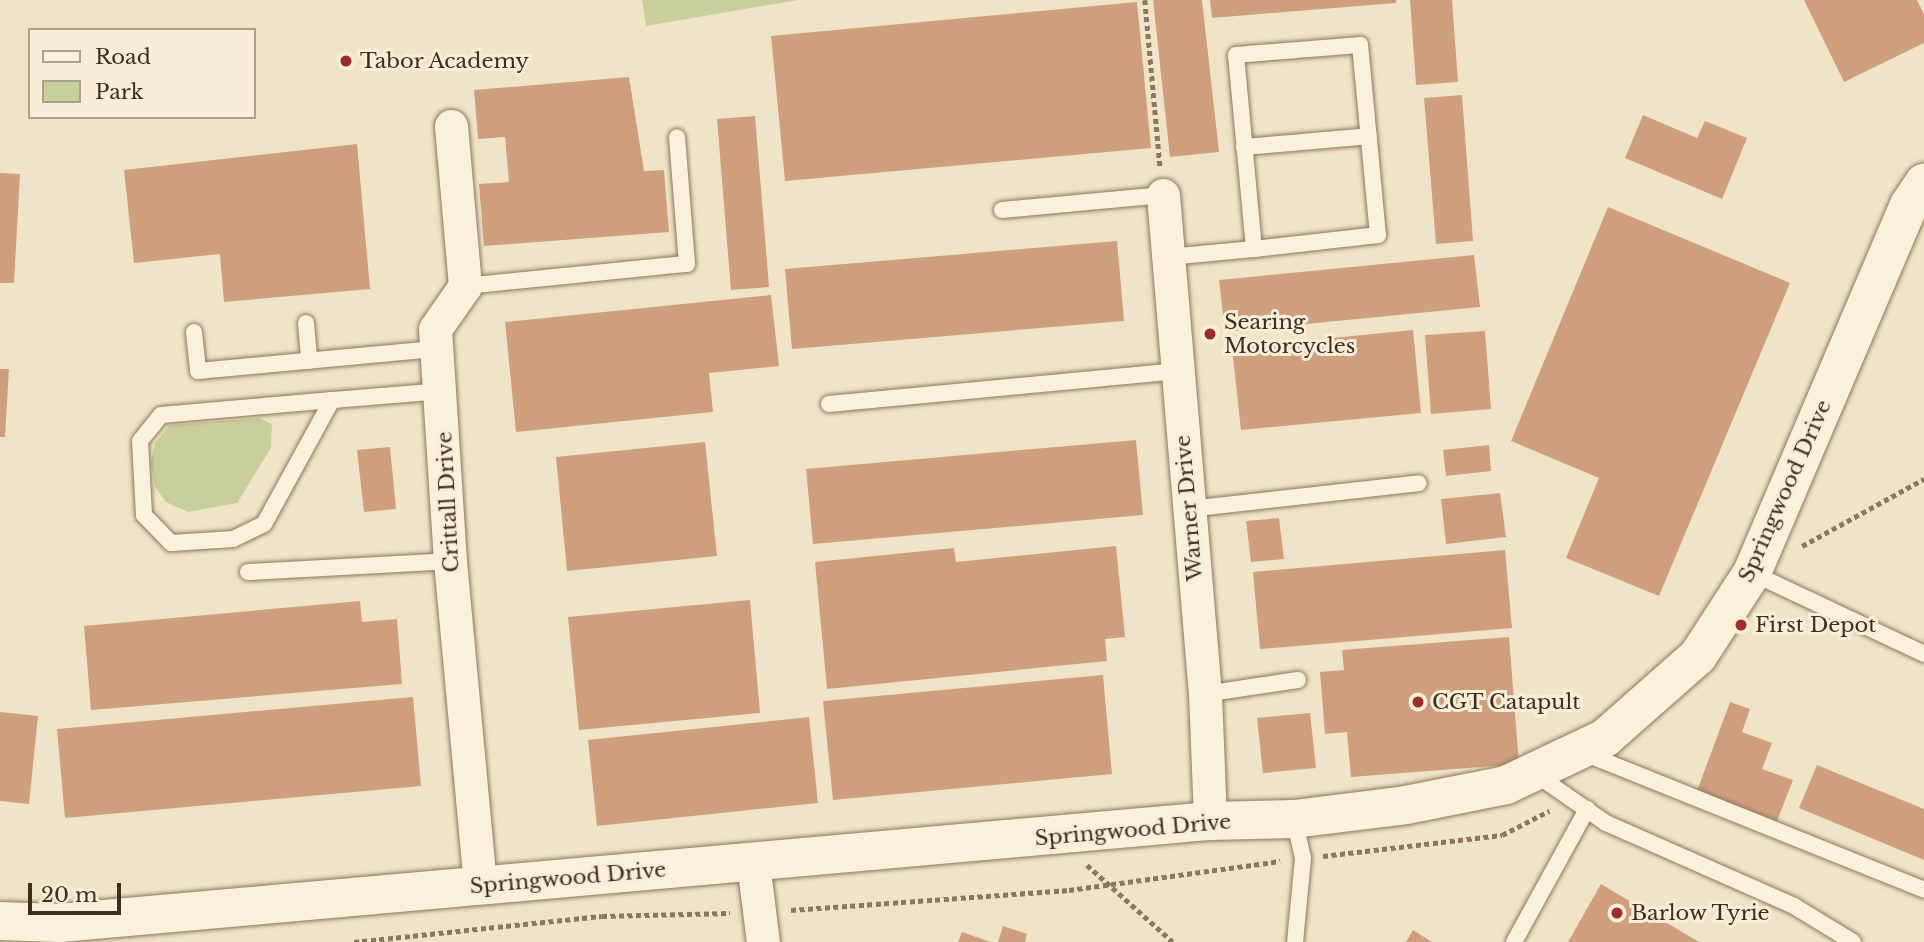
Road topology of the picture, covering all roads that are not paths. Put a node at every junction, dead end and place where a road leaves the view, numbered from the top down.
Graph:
1 (451, 126) dead end
2 (1369, 136) junction
3 (677, 137) dead end
4 (1244, 147) junction
5 (1924, 183) edge
6 (1163, 195) joint
7 (1002, 209) dead end
8 (1254, 249) junction
9 (1168, 257) junction
10 (465, 286) junction
11 (306, 323) dead end
12 (194, 332) dead end
13 (437, 348) junction
14 (309, 361) junction
15 (1178, 371) junction
16 (442, 391) junction
17 (332, 400) junction
18 (829, 404) dead end
19 (1419, 484) dead end
20 (1189, 509) junction
21 (450, 561) junction
22 (248, 572) dead end
23 (1752, 573) junction
24 (1924, 654) edge
25 (1298, 680) dead end
26 (1205, 694) junction
27 (1582, 752) junction
28 (1534, 773) junction
29 (1587, 809) junction
30 (1294, 819) junction
31 (1210, 821) junction
32 (753, 863) junction
33 (480, 886) junction
34 (1924, 890) edge
35 (0, 921) edge
36 (762, 927) edge
37 (1295, 942) edge
38 (1514, 942) edge
39 (1853, 942) edge

1 - 10 street
2 - 4 lane
2 - 4 lane
2 - 8 lane
3 - 10 lane
4 - 8 lane
5 - 23 street, Springwood Drive
6 - 7 lane
6 - 9 street, Warner Drive
8 - 9 lane
9 - 15 street, Warner Drive
10 - 13 street, Crittall Drive
11 - 14 lane
12 - 14 lane
13 - 14 lane
13 - 16 street, Crittall Drive
15 - 18 lane
15 - 20 street, Warner Drive
16 - 17 lane
16 - 21 street, Crittall Drive
17 - 17 lane
19 - 20 lane
20 - 26 street, Warner Drive
21 - 22 lane
21 - 33 street, Crittall Drive
23 - 24 lane
23 - 27 street, Springwood Drive
25 - 26 lane
26 - 31 street, Warner Drive
27 - 28 street, Springwood Drive
27 - 34 lane
28 - 29 lane
28 - 30 street, Springwood Drive
29 - 38 lane
29 - 39 lane
30 - 31 street, Springwood Drive
30 - 37 lane
31 - 32 street, Springwood Drive
32 - 33 street, Springwood Drive
32 - 36 street
33 - 35 street, Springwood Drive

